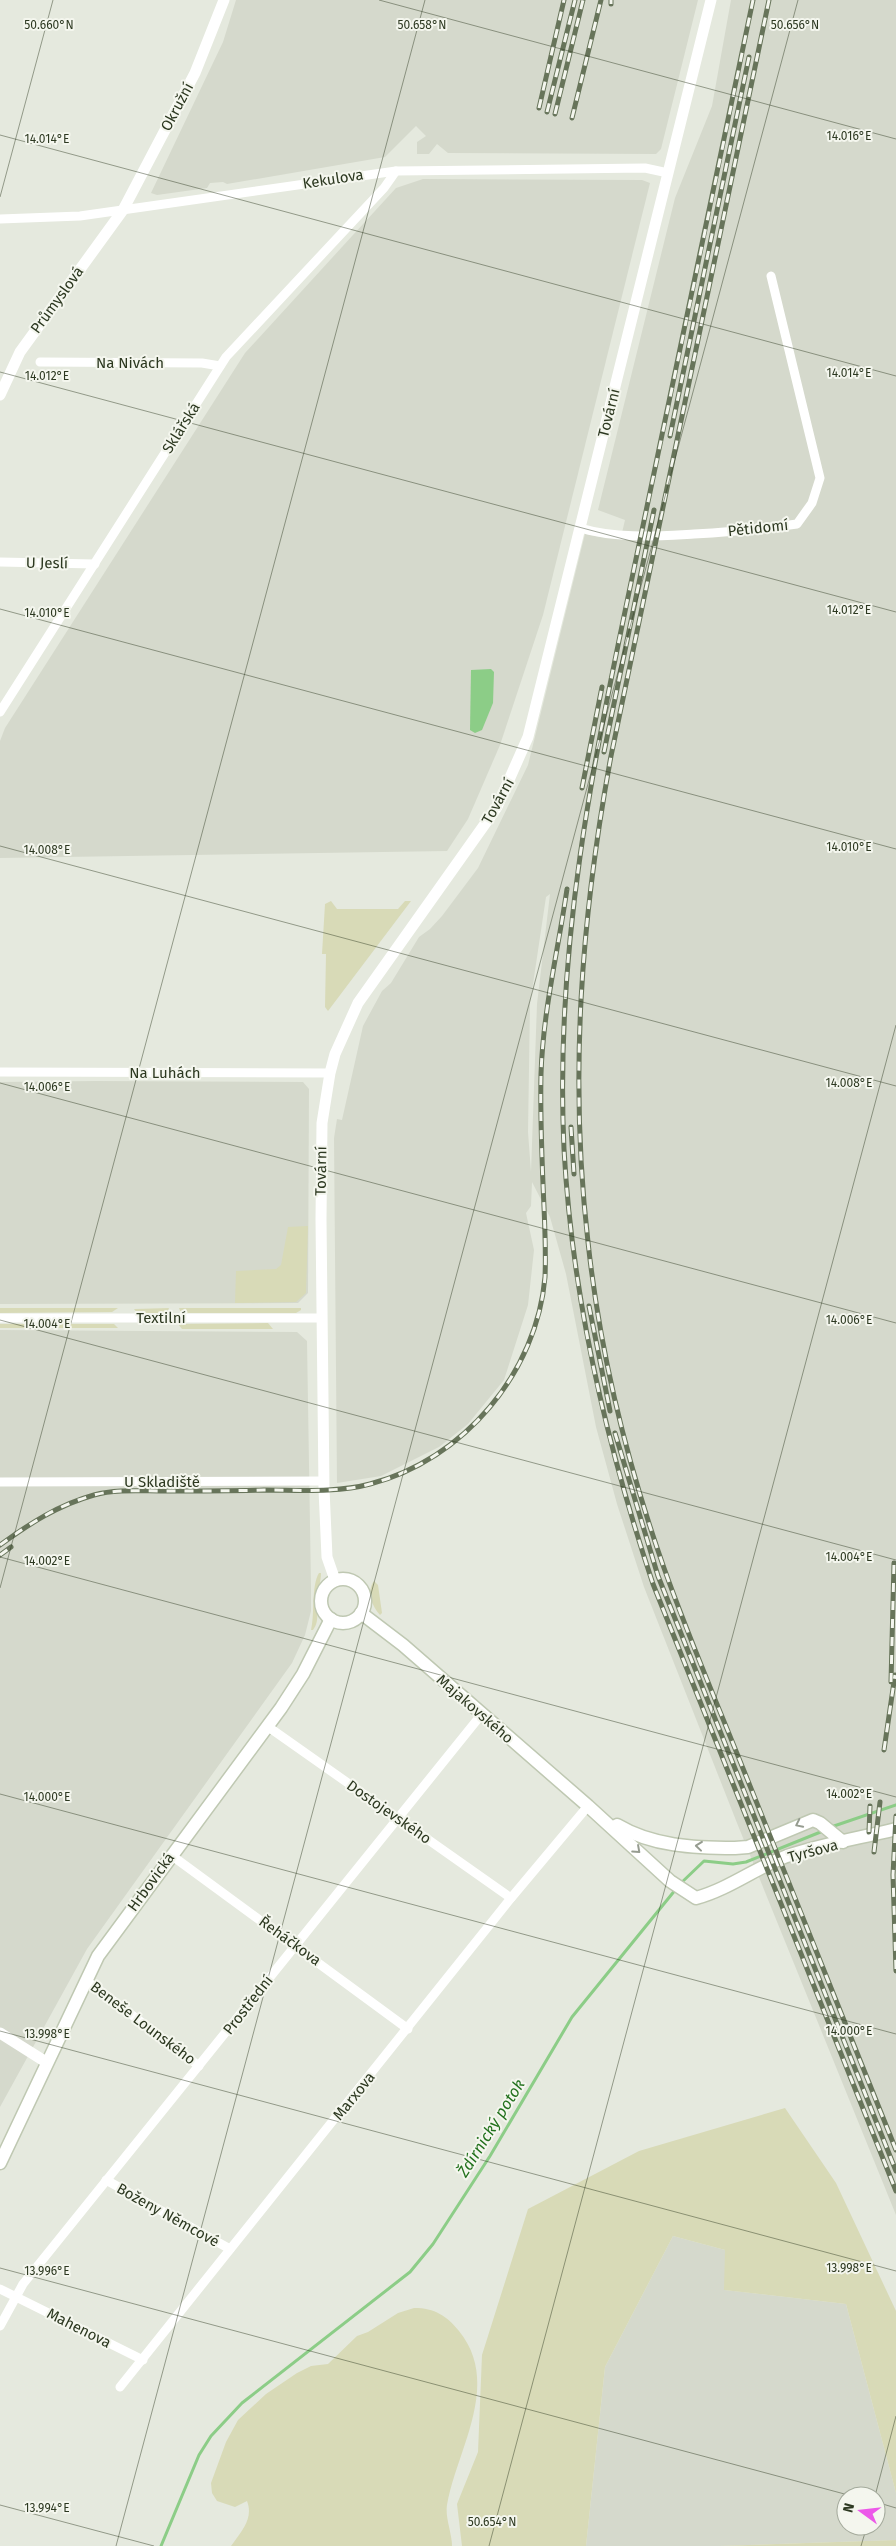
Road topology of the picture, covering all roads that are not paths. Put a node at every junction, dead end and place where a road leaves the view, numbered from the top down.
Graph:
1 (224, 0) edge
2 (711, 0) edge
3 (396, 171) junction
4 (668, 173) junction
5 (123, 210) junction
6 (0, 219) edge
7 (771, 276) dead end
8 (40, 362) dead end
9 (220, 366) junction
10 (0, 395) edge
11 (580, 528) junction
12 (0, 562) edge
13 (95, 564) junction
14 (0, 712) edge
15 (0, 1072) edge
16 (330, 1073) junction
17 (0, 1318) edge
18 (322, 1318) junction
19 (324, 1481) junction
20 (0, 1482) edge
21 (335, 1580) junction
22 (361, 1613) junction
23 (331, 1619) junction
24 (482, 1715) junction
25 (267, 1726) junction
26 (588, 1806) junction
27 (398, 1819) junction
28 (896, 1829) edge
29 (843, 1842) junction
30 (171, 1855) junction
31 (734, 1884) joint
32 (511, 1898) junction
33 (295, 1945) junction
34 (86, 1980) junction
35 (408, 2029) junction
36 (0, 2033) edge
37 (46, 2062) junction
38 (199, 2066) junction
39 (0, 2163) edge
40 (106, 2180) junction
41 (230, 2249) junction
42 (0, 2288) edge
43 (15, 2296) junction
44 (0, 2326) edge
45 (143, 2360) junction
46 (120, 2387) dead end

1 - 5 street, Okružní
2 - 4 street, Tovární
3 - 4 street, Kekulova
3 - 5 street, Kekulova
3 - 9 street, Sklářská
4 - 11 street, Tovární
5 - 6 street, Kekulova
5 - 10 street, Průmyslová
7 - 11 street, Pětidomí
8 - 9 street, Na Nivách
9 - 13 street, Sklářská
11 - 16 street, Tovární
12 - 13 street, U Jeslí
13 - 14 street, Sklářská
15 - 16 street, Na Luhách
16 - 18 street, Tovární
17 - 18 street, Textilní
18 - 19 street, Tovární
19 - 20 street, U Skladiště
19 - 21 street, Tovární
21 - 22 main road
21 - 23 main road
22 - 23 main road
22 - 24 main road, Majakovského
23 - 25 main road, Hrbovická
24 - 26 main road, Majakovského
24 - 27 street, Prostřední
25 - 27 street, Dostojevského
25 - 30 main road, Hrbovická
29 -> 26 main road, Majakovského
26 -> 31 main road, Majakovského
26 - 32 street, Marxova
27 - 32 street, Dostojevského
27 - 33 street, Prostřední
28 - 29 main road, Tyršova
29 - 31 main road, Tyršova
30 - 33 street, Řeháčkova
30 - 34 main road, Hrbovická
32 - 35 street, Marxova
33 - 35 street, Řeháčkova
33 - 38 street, Prostřední
34 - 37 main road, Hrbovická
34 - 38 street, Beneše Lounského
35 - 41 street, Marxova
36 - 37 street
37 - 39 main road, Hrbovická
38 - 40 street, Prostřední
40 - 41 street, Boženy Němcové
40 - 43 street, Prostřední
41 - 45 street, Marxova
42 - 43 street, Mahenova
43 - 44 street, Prostřední
43 - 45 street, Mahenova
45 - 46 street, Marxova

